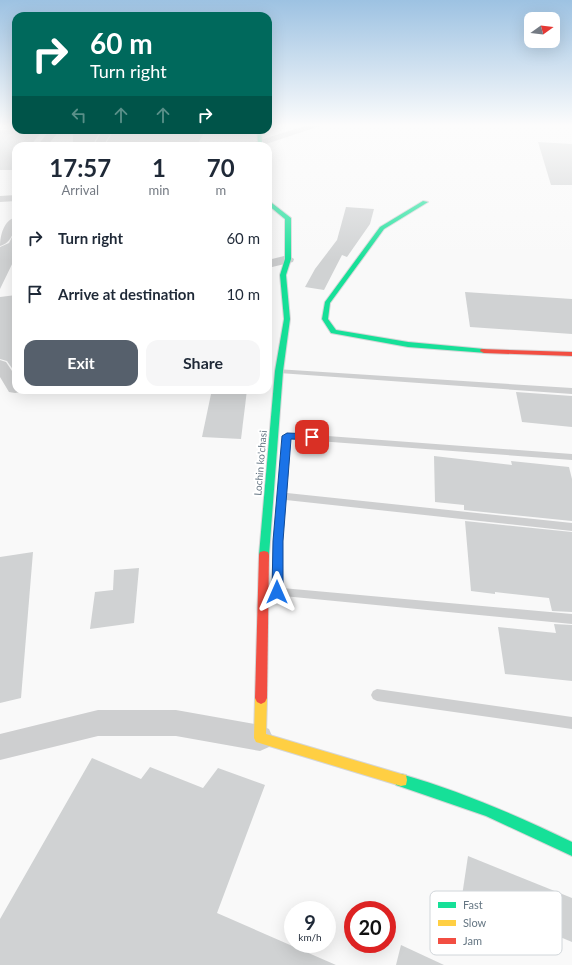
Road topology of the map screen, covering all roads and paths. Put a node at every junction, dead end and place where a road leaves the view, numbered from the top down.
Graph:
1 (425, 202) dead end
2 (272, 205) edge
3 (12, 226) edge
4 (0, 242) edge
5 (288, 259) junction
6 (272, 263) edge
7 (572, 354) edge
8 (0, 365) edge
9 (279, 371) junction
10 (12, 385) edge
11 (572, 391) edge
12 (572, 457) edge
13 (282, 496) junction
14 (572, 527) edge
15 (572, 619) edge
16 (376, 695) dead end
17 (572, 723) edge
18 (260, 738) junction
19 (0, 747) edge
20 (572, 849) edge

1 - 7 street
2 - 5 street, Lochin ko'chasi
3 - 4 street
5 - 6 street
5 - 9 street, Lochin ko'chasi
8 - 10 street
9 - 11 lane
9 - 18 street, Lochin ko'chasi
12 - 13 lane
13 - 14 lane
13 - 15 lane
16 - 17 lane
18 - 19 street
18 - 20 street

